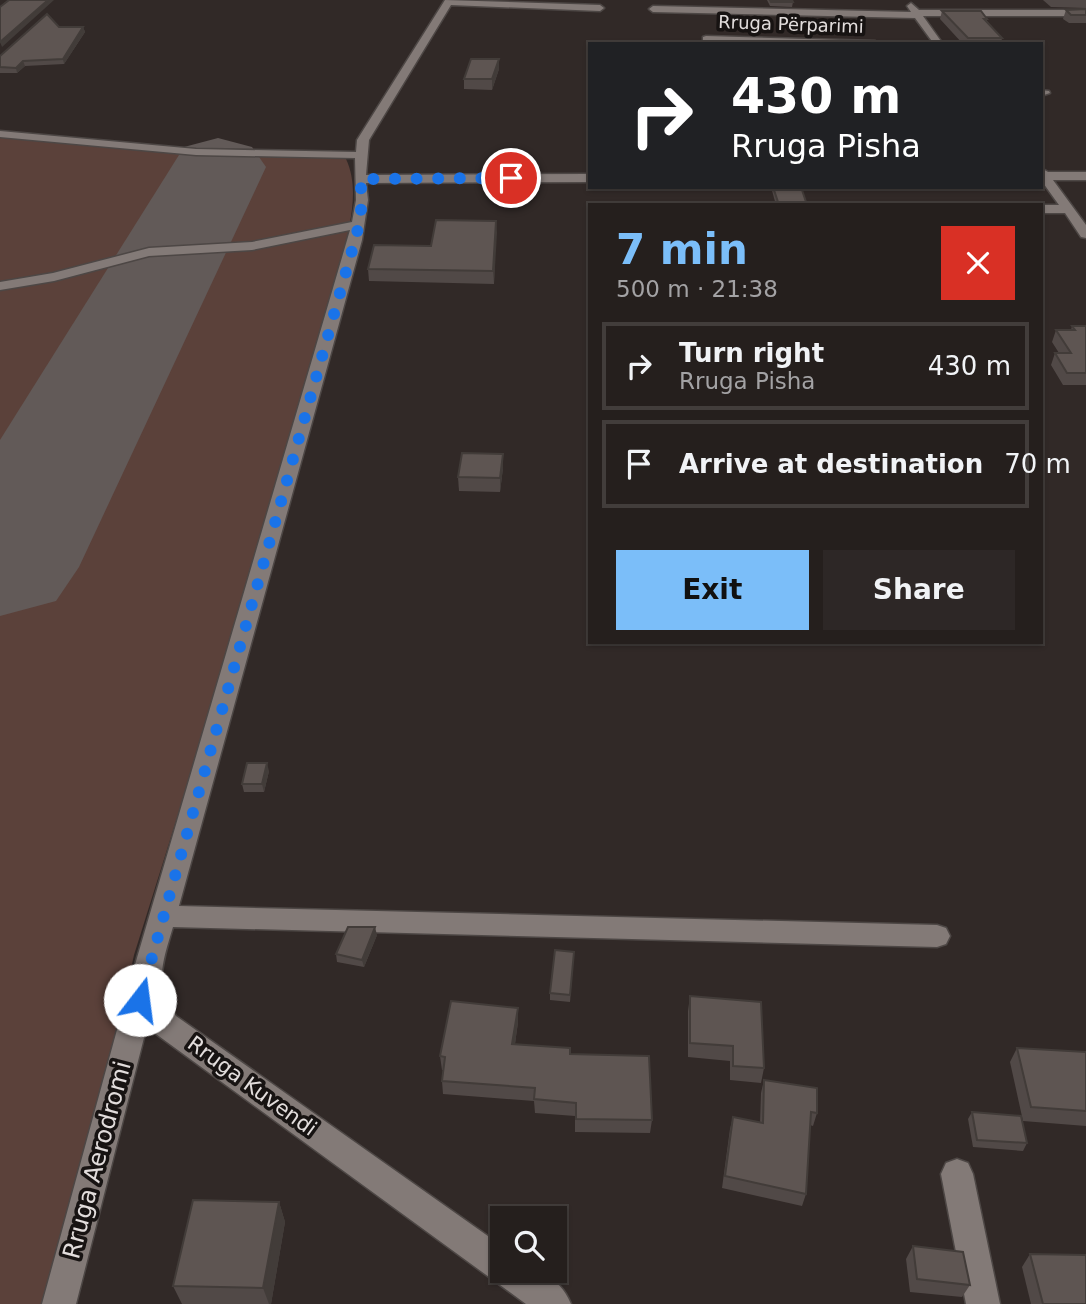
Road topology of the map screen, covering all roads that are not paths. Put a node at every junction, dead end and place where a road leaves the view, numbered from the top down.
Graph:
1 (906, 0) edge
2 (449, 1) edge
3 (600, 8) dead end
4 (653, 9) dead end
5 (1086, 13) edge
6 (916, 14) junction
7 (706, 39) dead end
8 (807, 42) edge
9 (937, 42) edge
10 (0, 134) edge
11 (359, 155) junction
12 (1043, 174) edge
13 (1086, 176) edge
14 (588, 178) edge
15 (361, 179) junction
16 (1043, 209) edge
17 (1068, 209) junction
18 (359, 224) junction
19 (1086, 234) edge
20 (0, 286) edge
21 (163, 916) junction
22 (937, 936) dead end
23 (146, 975) junction
24 (957, 1174) dead end
25 (490, 1257) edge
26 (526, 1283) edge
27 (59, 1304) edge
28 (554, 1304) edge
29 (983, 1304) edge

1 - 6 street
2 - 3 street
2 - 11 street
4 - 6 street, Rruga Përparimi
5 - 6 street, Rruga Përparimi
6 - 9 street
7 - 8 street, Rruga Përparimi
10 - 11 street
11 - 15 street
12 - 13 street
12 - 17 street
14 - 15 street
15 - 18 street
16 - 17 street
17 - 19 street
18 - 20 street
18 - 21 street
21 - 22 street
21 - 23 street
23 - 25 street, Rruga Kuvendi
23 - 27 street, Rruga Aerodromi
24 - 29 street
26 - 28 street

